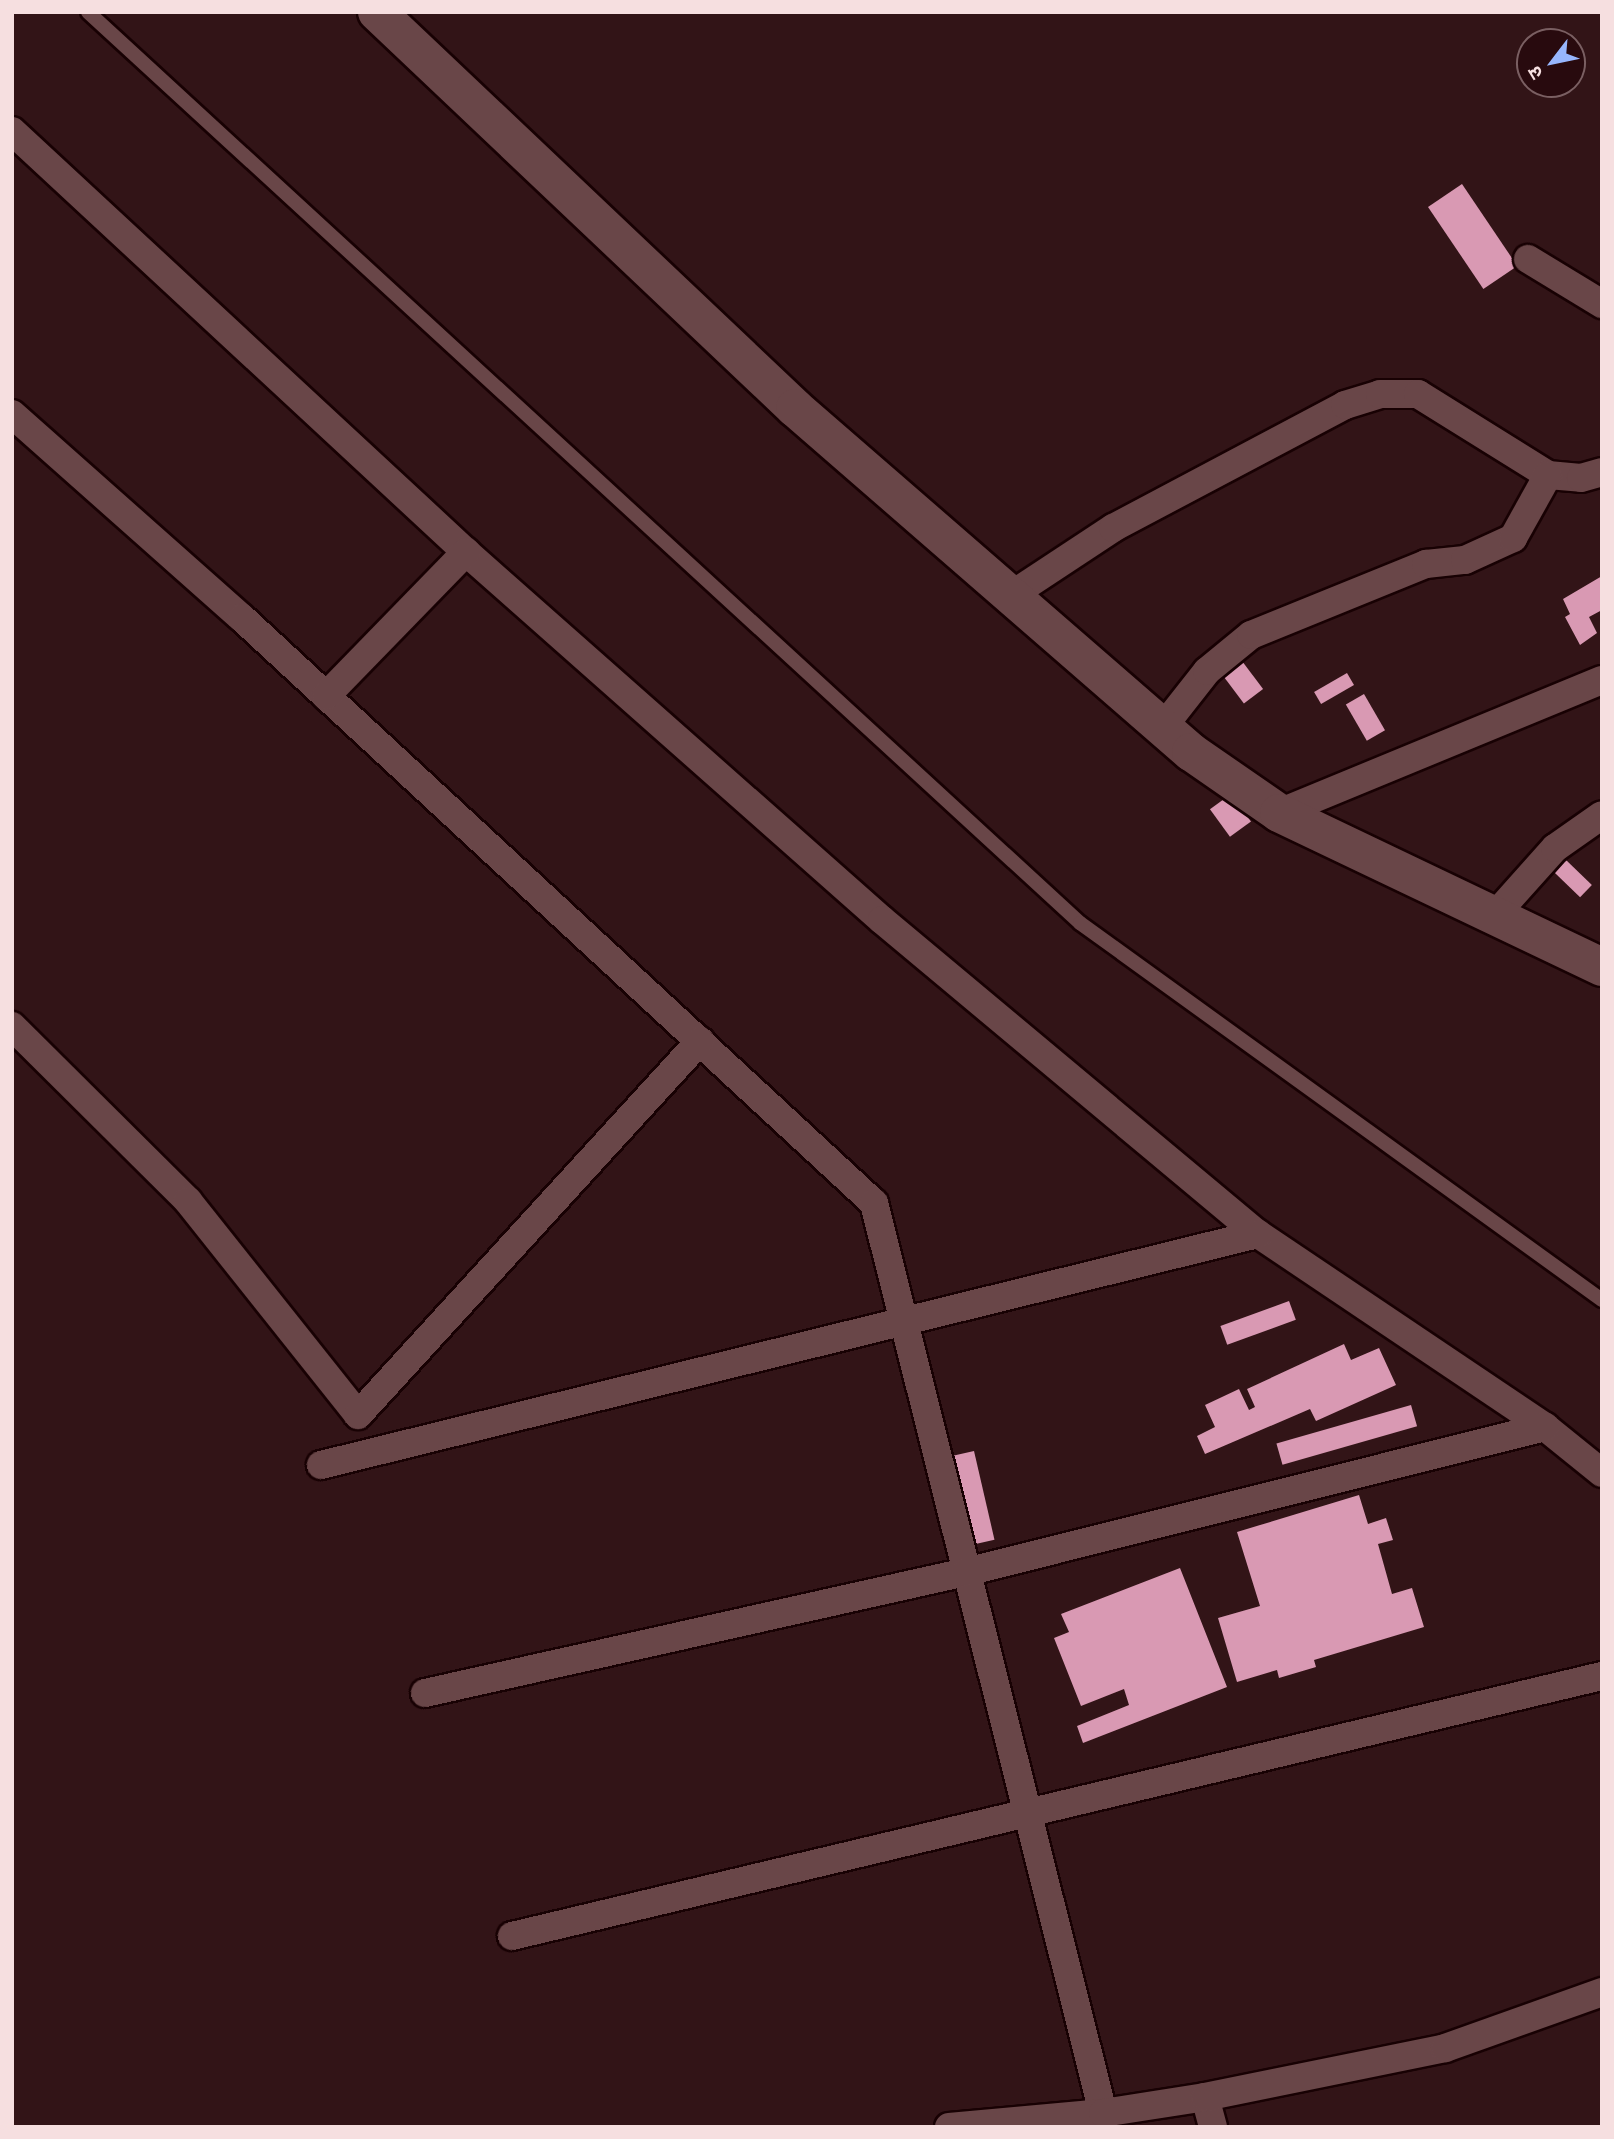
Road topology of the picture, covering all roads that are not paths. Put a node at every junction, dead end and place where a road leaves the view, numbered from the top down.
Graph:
1 (88, 12) edge
2 (377, 12) edge
3 (12, 131) edge
4 (1528, 259) dead end
5 (1602, 304) edge
6 (12, 414) edge
7 (1602, 472) edge
8 (1548, 475) junction
9 (466, 552) junction
10 (1013, 594) junction
11 (1602, 680) edge
12 (326, 696) junction
13 (1163, 727) junction
14 (1279, 813) junction
15 (1602, 815) edge
16 (1495, 915) junction
17 (1602, 967) edge
18 (12, 1026) edge
19 (700, 1041) junction
20 (1258, 1234) junction
21 (1602, 1300) edge
22 (904, 1322) junction
23 (1545, 1427) junction
24 (321, 1465) dead end
25 (1602, 1473) edge
26 (966, 1572) junction
27 (1602, 1676) edge
28 (425, 1693) dead end
29 (1025, 1812) junction
30 (512, 1936) dead end
31 (1602, 1992) edge
32 (1205, 2096) junction
33 (1102, 2113) junction
34 (949, 2127) edge
35 (1213, 2127) edge

1 - 21 lane
2 - 10 main road
3 - 9 street
4 - 5 street
6 - 12 street
7 - 8 street
8 - 10 street
8 - 13 street
9 - 12 street
9 - 20 street
10 - 13 main road
11 - 14 street
12 - 19 street
13 - 14 main road
14 - 16 main road
15 - 16 street
16 - 17 main road
18 - 19 street
19 - 22 street
20 - 22 street
20 - 23 street
22 - 24 street
22 - 26 street
23 - 25 street
23 - 26 street
26 - 28 street
26 - 29 street
27 - 29 street
29 - 30 street
29 - 33 street
31 - 32 street
32 - 33 street
32 - 35 street
33 - 34 street

